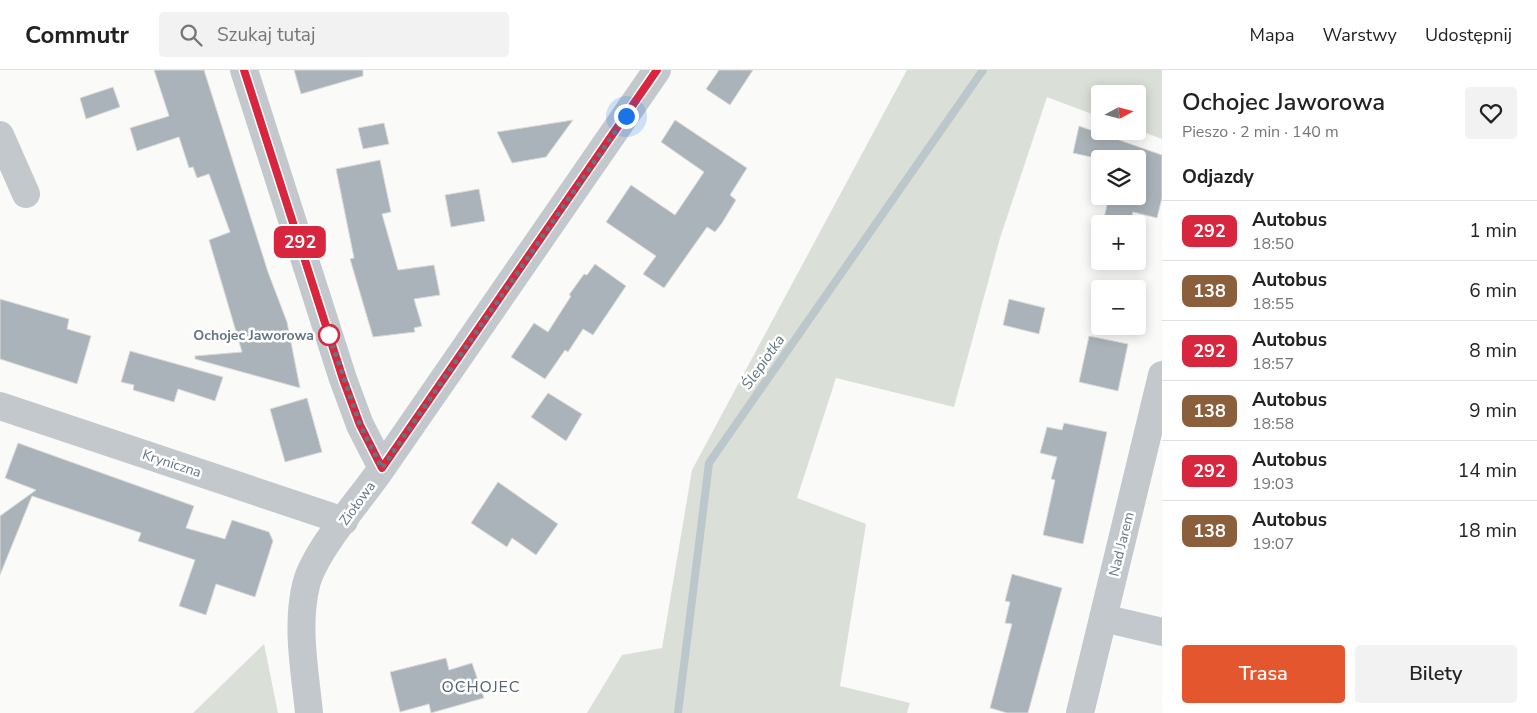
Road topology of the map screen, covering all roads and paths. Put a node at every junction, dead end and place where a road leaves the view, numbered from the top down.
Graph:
1 (244, 70) edge
2 (657, 70) edge
3 (0, 134) edge
4 (26, 194) dead end
5 (1162, 374) edge
6 (0, 406) edge
7 (382, 468) junction
8 (344, 521) junction
9 (1103, 618) junction
10 (1162, 632) edge
11 (309, 713) edge
12 (1080, 713) edge

1 - 7 street
2 - 7 street, Ziołowa
3 - 4 street
5 - 9 street, Nad Jarem
6 - 8 street, Kryniczna
7 - 8 street, Ziołowa
8 - 11 street, Ziołowa
9 - 10 street
9 - 12 street, Nad Jarem

